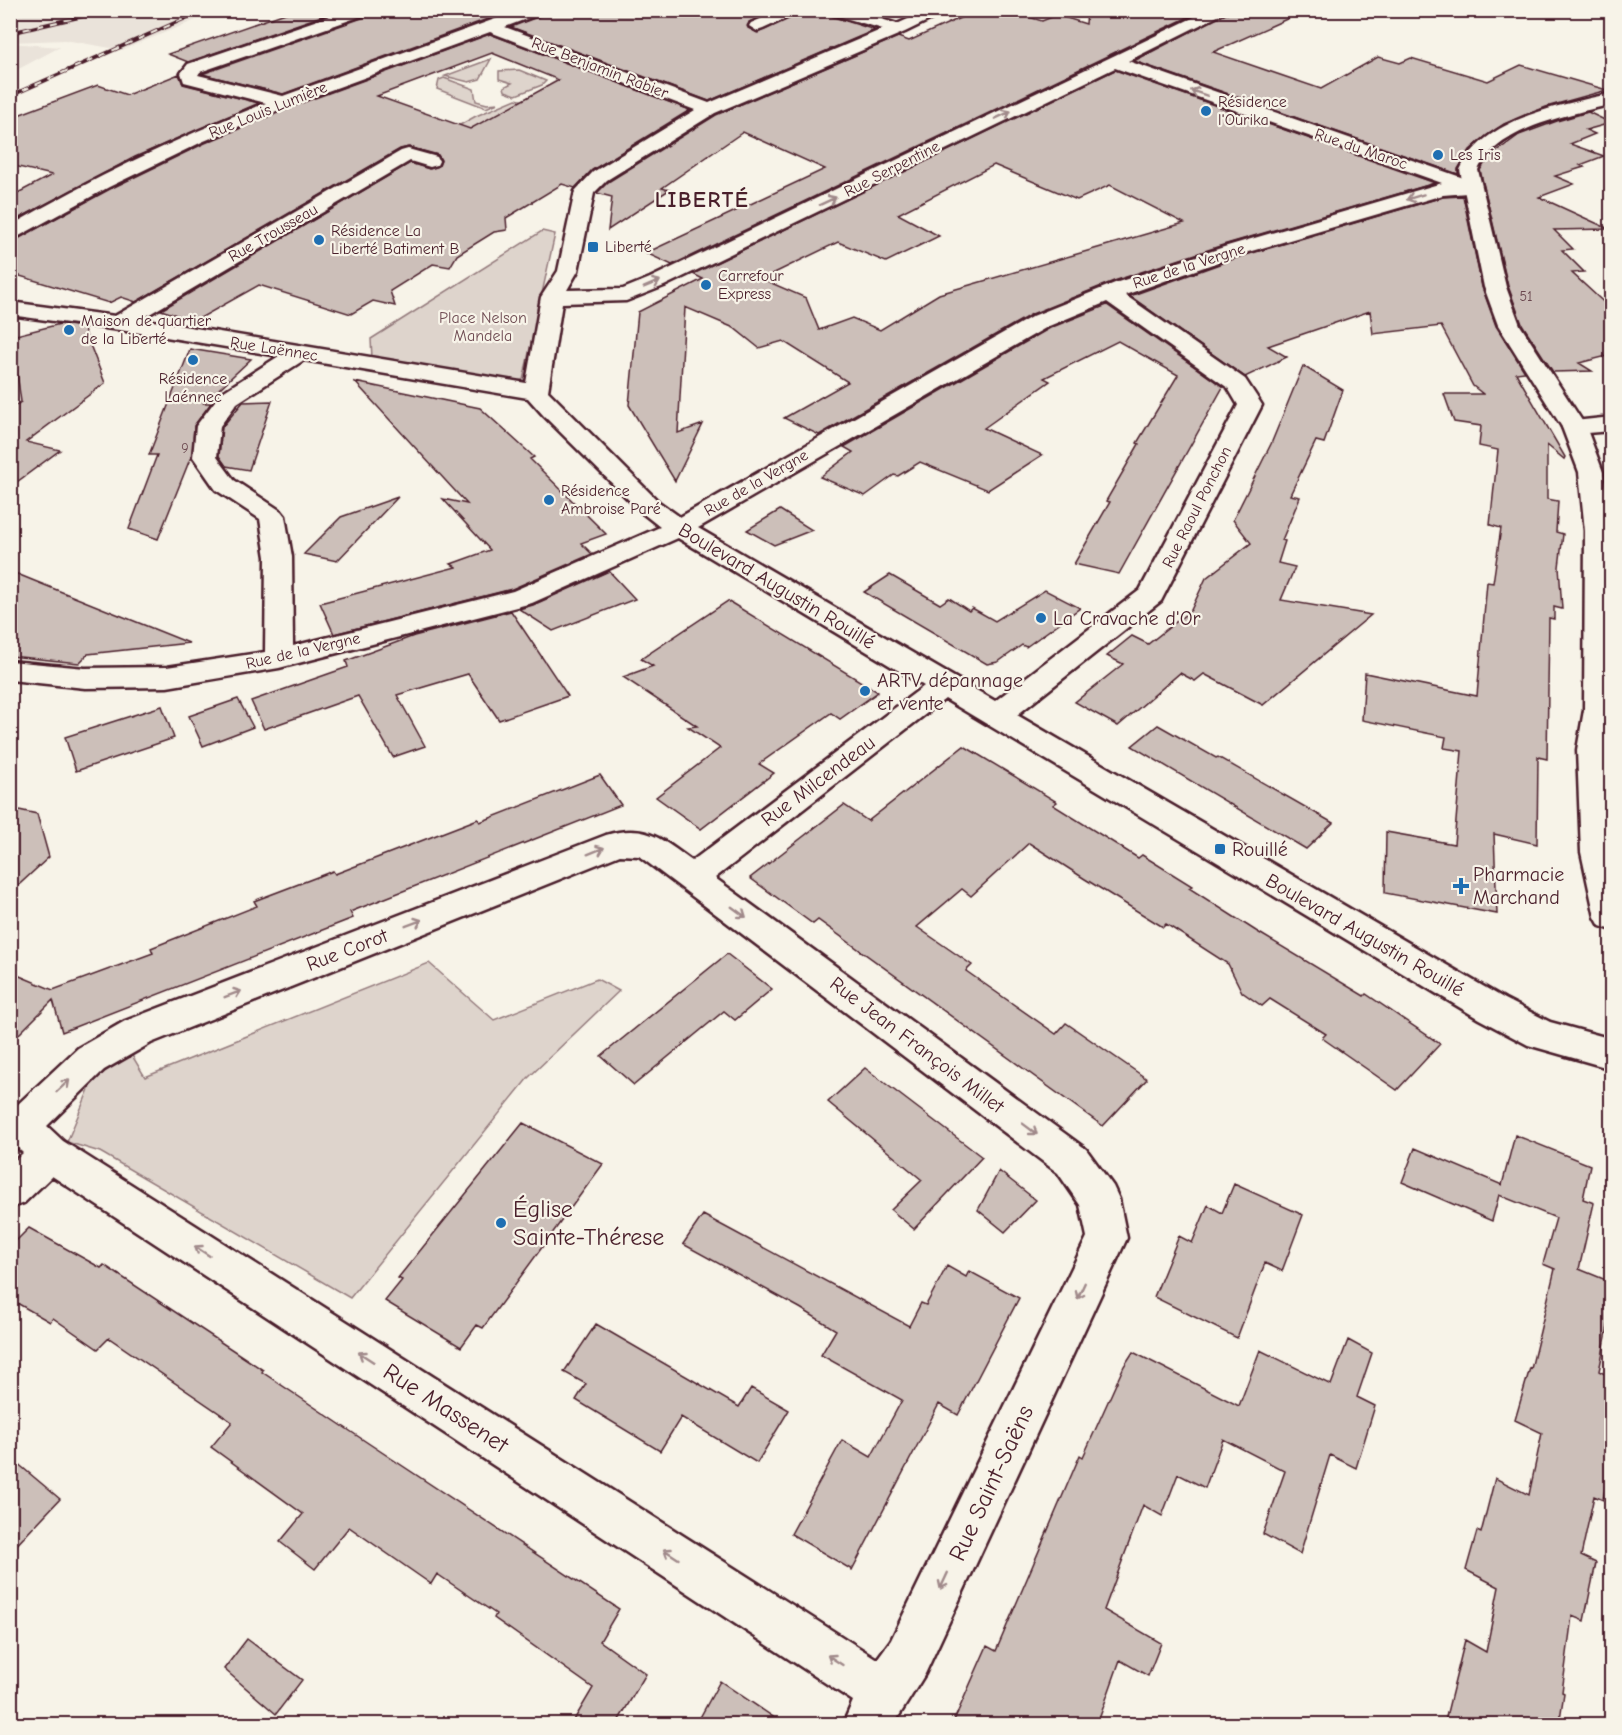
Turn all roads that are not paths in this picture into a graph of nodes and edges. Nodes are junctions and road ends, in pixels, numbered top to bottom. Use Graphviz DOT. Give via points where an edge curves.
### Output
graph roads {
  1 [pos="364,10"];
  2 [pos="536,10"];
  3 [pos="797,10"];
  4 [pos="834,10"];
  5 [pos="943,10"];
  6 [pos="1223,10"];
  7 [pos="757,26"];
  8 [pos="491,27"];
  9 [pos="899,29"];
  10 [pos="1114,63"];
  11 [pos="1611,98"];
  12 [pos="285,102"];
  13 [pos="709,109"];
  14 [pos="430,161"];
  15 [pos="1472,188"];
  16 [pos="10,236"];
  17 [pos="1110,294"];
  18 [pos="552,297"];
  19 [pos="10,308"];
  20 [pos="119,323"];
  21 [pos="299,353"];
  22 [pos="536,392"];
  23 [pos="1611,424"];
  24 [pos="1574,427"];
  25 [pos="679,528"];
  26 [pos="1605,533"];
  27 [pos="279,659"];
  28 [pos="10,670"];
  29 [pos="944,685"];
  30 [pos="996,716"];
  31 [pos="692,878"];
  32 [pos="1611,917"];
  33 [pos="1611,1054"];
  34 [pos="27,1134"];
  35 [pos="10,1191"];
  36 [pos="1107,1238"];
  37 [pos="876,1708"];
  1 -- 12 [label="street" via="189,73 190,78"];
  2 -- 8 [label="street, Rue Louis Lumière"];
  3 -- 7 [label="street"];
  4 -- 9 [label="street"];
  5 -- 9 [label="street"];
  6 -- 10 [label="street, Rue Serpentine"];
  8 -- 12 [label="street, Rue Louis Lumière"];
  8 -- 13 [label="street, Rue Benjamin Rabier"];
  9 -- 13 [label="street"];
  15 -- 10 [label="street, Rue du Maroc, one-way"];
  18 -- 10 [label="street, Rue Serpentine, one-way" via="626,295"];
  11 -- 15 [label="street" via="1553,115 1494,139 1478,152 1469,170"];
  12 -- 16 [label="street, Rue Louis Lumière" via="155,158"];
  13 -- 18 [label="street" via="600,176 585,191 568,271"];
  14 -- 20 [label="street, Rue Trousseau" via="408,155"];
  15 -- 17 [label="street, Rue de la Vergne, one-way" via="1442,189 1231,251"];
  15 -- 24 [label="street" via="1495,287 1509,325"];
  17 -- 25 [label="street, Rue de la Vergne" via="1041,321"];
  17 -- 30 [label="street, Rue Raoul Ponchon" via="1238,384 1250,405 1151,595"];
  18 -- 22 [label="street"];
  19 -- 20 [label="street, Rue Laënnec"];
  20 -- 21 [label="street, Rue Laënnec"];
  21 -- 22 [label="street, Rue Laënnec"];
  21 -- 27 [label="street" via="229,398 208,426 205,457 225,485 272,516 279,556"];
  22 -- 25 [label="street, Boulevard Augustin Rouillé" via="650,507"];
  23 -- 24 [label="street"];
  24 -- 26 [label="street" via="1591,472"];
  25 -- 27 [label="street, Rue de la Vergne" via="522,597"];
  25 -- 29 [label="street, Boulevard Augustin Rouillé"];
  26 -- 32 [label="street" via="1599,710 1592,750 1597,852"];
  27 -- 28 [label="street, Rue de la Vergne" via="167,676 85,678"];
  29 -- 30 [label="street, Boulevard Augustin Rouillé"];
  29 -- 31 [label="street, Rue Milcendeau"];
  30 -- 33 [label="street, Boulevard Augustin Rouillé" via="1492,1009 1541,1034"];
  34 -- 31 [label="street, Rue Corot, one-way" via="91,1059 138,1032 617,843 646,844"];
  31 -- 36 [label="street, Rue Jean François Millet, one-way" via="1072,1161 1099,1199"];
  34 -- 35 [label="street, Rue Corot"];
  37 -- 34 [label="street, Rue Massenet, one-way"];
  36 -- 37 [label="street, Rue Saint-Saëns, one-way" via="908,1657"];
}
